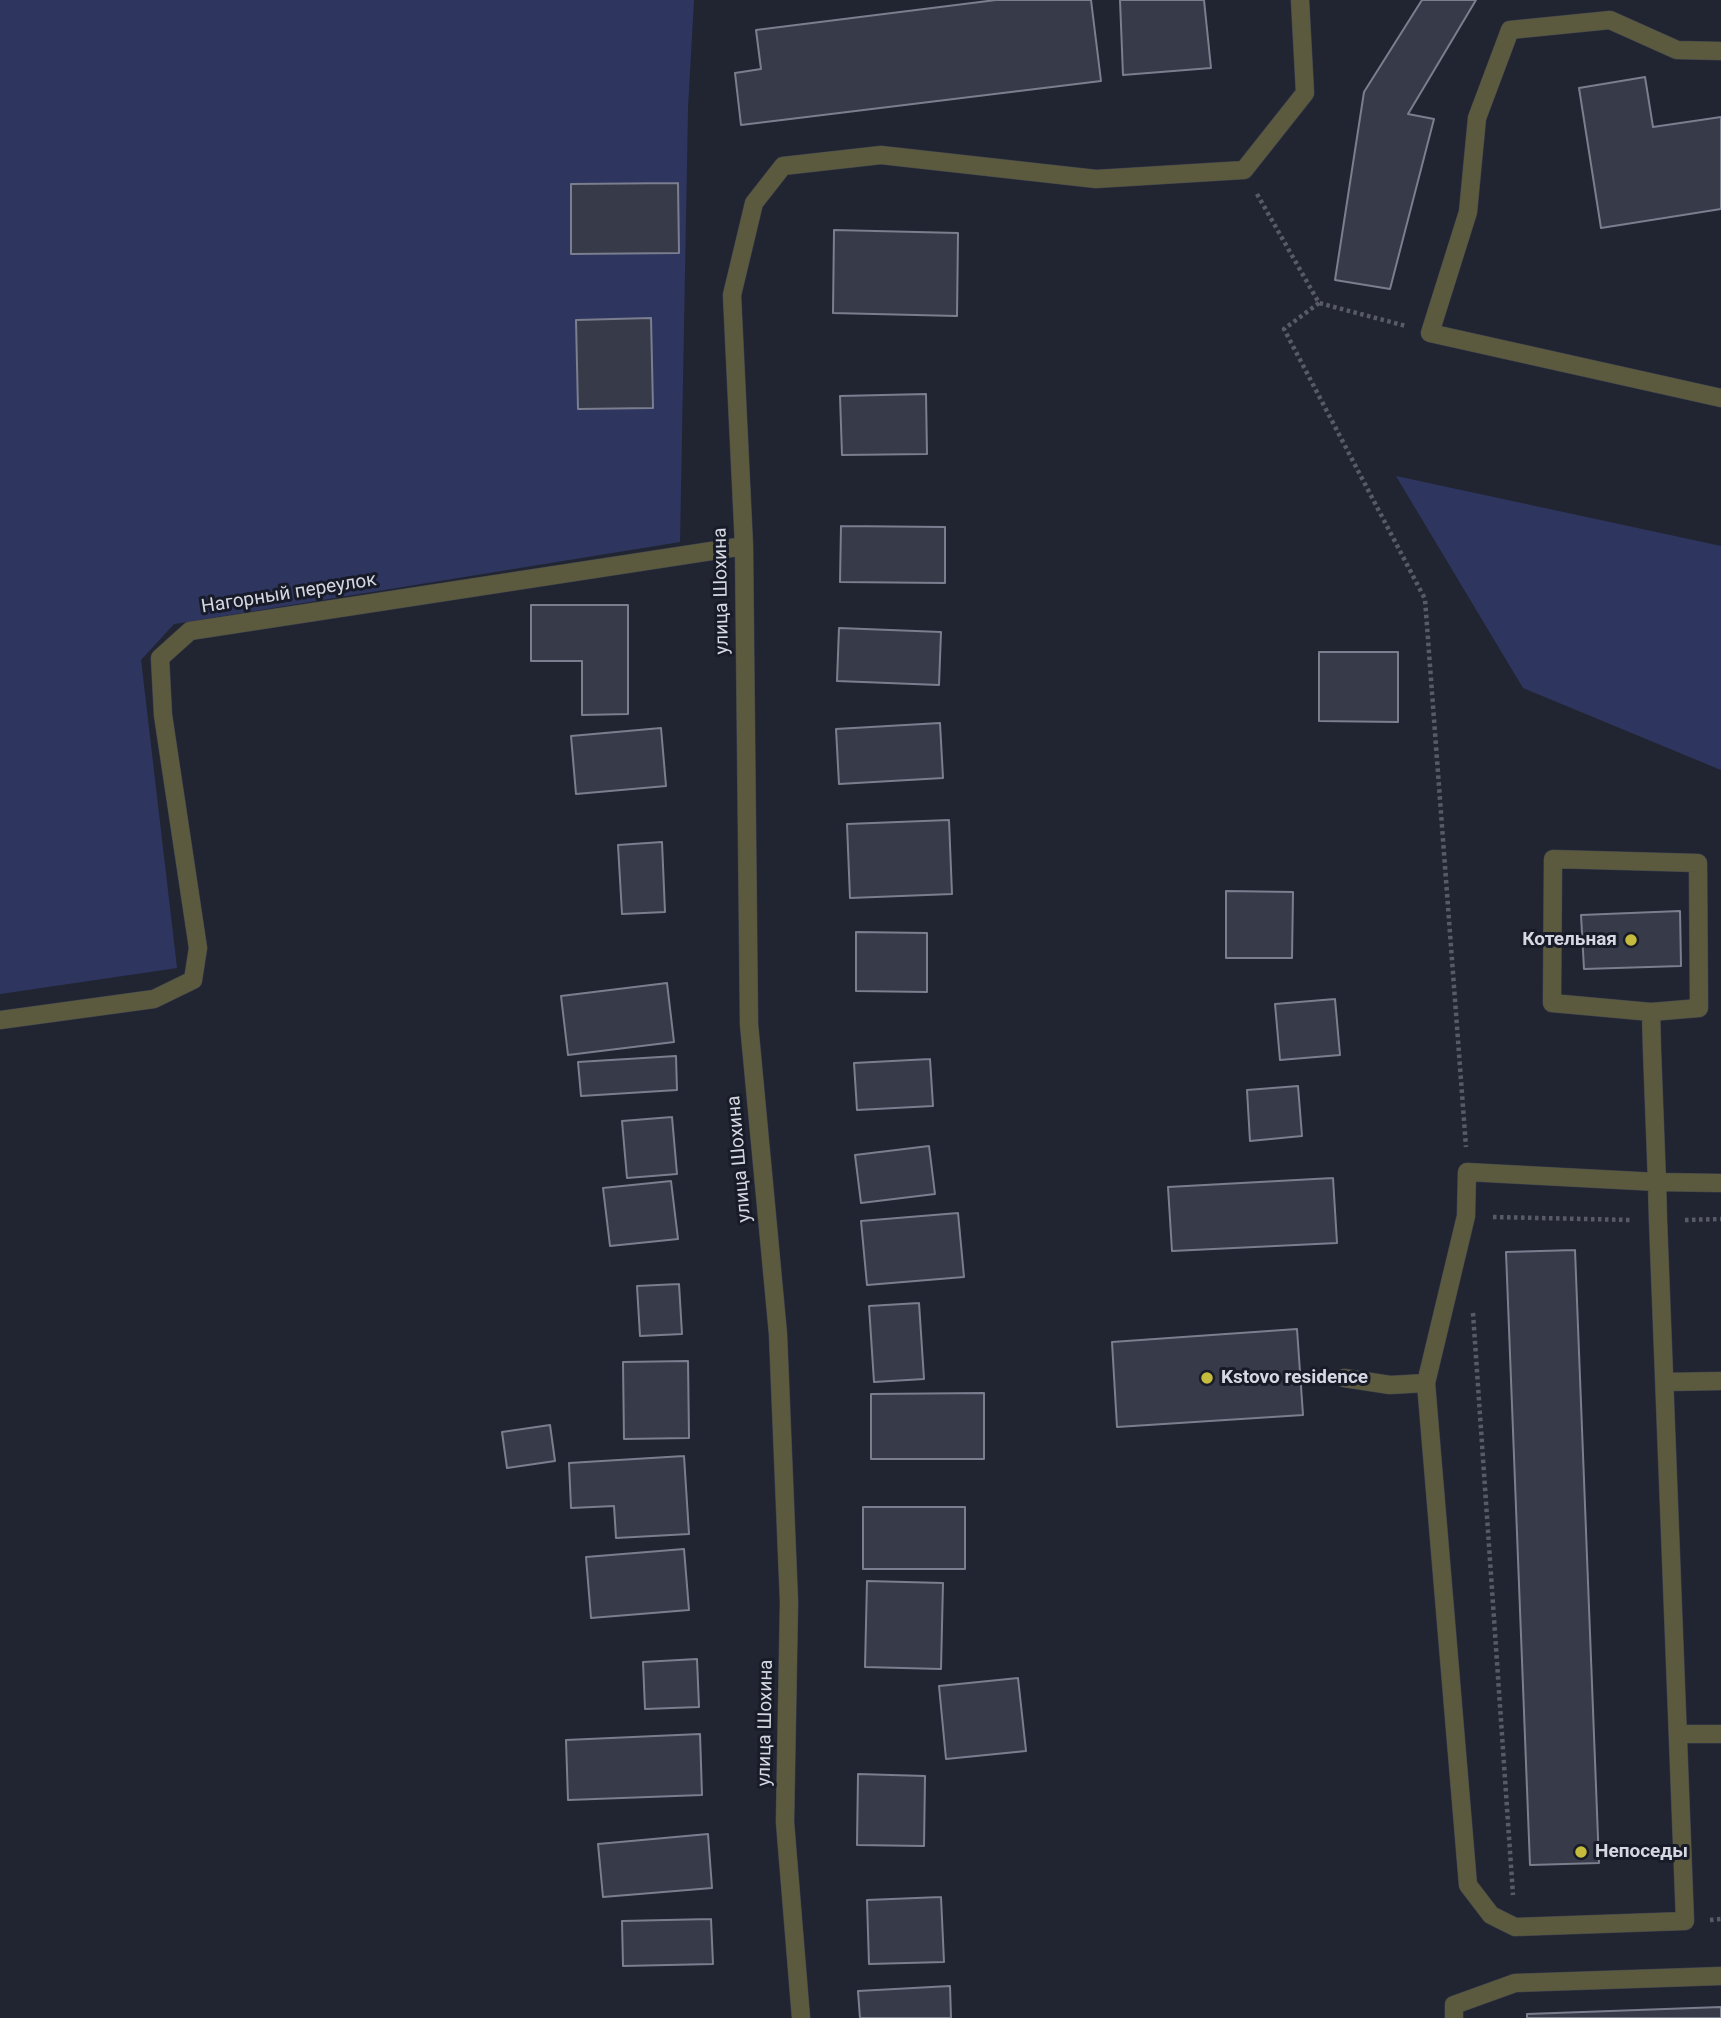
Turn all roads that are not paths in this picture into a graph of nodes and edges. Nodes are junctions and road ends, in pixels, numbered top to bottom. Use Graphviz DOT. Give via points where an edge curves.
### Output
graph roads {
  1 [pos="1300,0"];
  2 [pos="1721,51"];
  3 [pos="1721,398"];
  4 [pos="744,546"];
  5 [pos="1651,1012"];
  6 [pos="0,1020"];
  7 [pos="1657,1182"];
  8 [pos="1721,1183"];
  9 [pos="1344,1378"];
  10 [pos="1721,1381"];
  11 [pos="1665,1382"];
  12 [pos="1426,1383"];
  13 [pos="1679,1734"];
  14 [pos="1721,1734"];
  15 [pos="1721,1976"];
  16 [pos="801,2018"];
  17 [pos="1454,2018"];
  1 -- 4 [label="street, улица Шохина" via="1305,93 1244,170 1096,179 881,155 783,166 754,203 732,295"];
  2 -- 3 [label="street" via="1677,50 1610,20 1510,30 1477,118 1468,212 1430,333"];
  4 -- 6 [label="street, Нагорный переулок" via="190,631 160,658 163,715 198,948 193,981 155,999"];
  4 -- 16 [label="street, улица Шохина" via="748,1024 778,1334 789,1602 785,1822"];
  5 -- 5 [label="street" via="1699,1008 1698,863 1553,859 1552,1003"];
  5 -- 7 [label="street"];
  7 -- 8 [label="street"];
  7 -- 11 [label="street"];
  7 -- 12 [label="street" via="1467,1172 1466,1216"];
  9 -- 12 [label="street" via="1390,1385"];
  10 -- 11 [label="street"];
  11 -- 13 [label="street"];
  12 -- 13 [label="street" via="1468,1885 1491,1915 1515,1927 1685,1921"];
  13 -- 14 [label="street"];
  15 -- 17 [label="street" via="1515,1983 1454,2005"];
}
